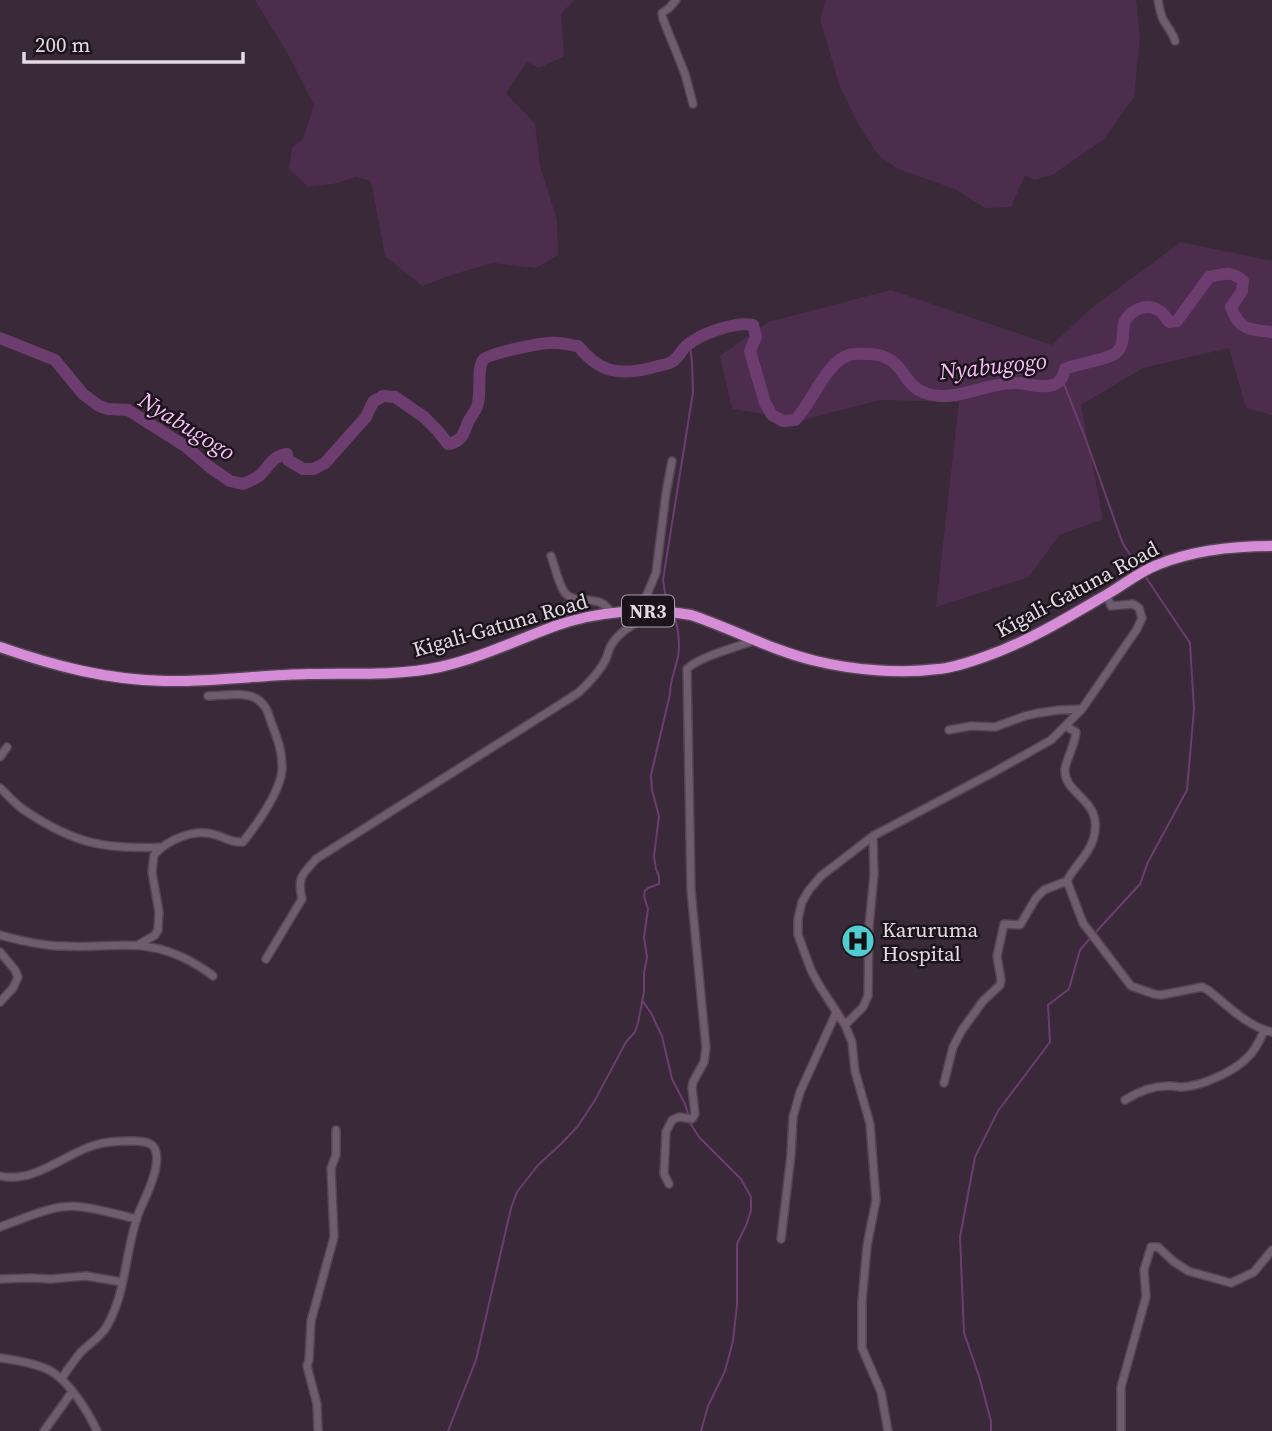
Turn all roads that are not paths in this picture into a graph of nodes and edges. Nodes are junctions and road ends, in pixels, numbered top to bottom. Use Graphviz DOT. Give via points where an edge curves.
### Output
graph roads {
  1 [pos="676,0"];
  2 [pos="1158,0"];
  3 [pos="1175,41"];
  4 [pos="693,104"];
  5 [pos="672,461"];
  6 [pos="1272,546"];
  7 [pos="551,556"];
  8 [pos="1107,594"];
  9 [pos="640,611"];
  10 [pos="661,611"];
  11 [pos="611,613"];
  12 [pos="756,640"];
  13 [pos="0,647"];
  14 [pos="208,696"];
  15 [pos="1082,709"];
  16 [pos="1065,726"];
  17 [pos="948,730"];
  18 [pos="7,747"];
  19 [pos="0,757"];
  20 [pos="0,788"];
  21 [pos="873,836"];
  22 [pos="163,846"];
  23 [pos="1067,881"];
  24 [pos="0,934"];
  25 [pos="138,945"];
  26 [pos="0,952"];
  27 [pos="266,958"];
  28 [pos="213,976"];
  29 [pos="0,1002"];
  30 [pos="836,1013"];
  31 [pos="845,1025"];
  32 [pos="1268,1031"];
  33 [pos="944,1083"];
  34 [pos="1125,1100"];
  35 [pos="336,1130"];
  36 [pos="0,1176"];
  37 [pos="669,1184"];
  38 [pos="137,1219"];
  39 [pos="0,1227"];
  40 [pos="781,1239"];
  41 [pos="1272,1250"];
  42 [pos="0,1279"];
  43 [pos="122,1282"];
  44 [pos="0,1358"];
  45 [pos="62,1378"];
  46 [pos="72,1392"];
  47 [pos="44,1431"];
  48 [pos="97,1431"];
  49 [pos="318,1431"];
  50 [pos="888,1431"];
  51 [pos="1121,1431"];
  1 -- 4 [label="street" via="662,13"];
  2 -- 3 [label="street" via="1160,14"];
  5 -- 9 [label="street" via="656,573"];
  6 -- 8 [label="highway, Kigali-Gatuna Road / NR3" via="1216,549 1179,557"];
  7 -- 11 [label="street" via="568,596 601,602"];
  8 -- 12 [label="highway, Kigali-Gatuna Road / NR3" via="1012,648 939,669 866,669 817,662"];
  8 -- 15 [label="street" via="1111,606 1133,604 1142,618"];
  9 -- 10 [label="highway, Kigali-Gatuna Road / NR3"];
  9 -- 11 [label="highway, Kigali-Gatuna Road / NR3"];
  10 -- 12 [label="highway, Kigali-Gatuna Road / NR3" via="691,615"];
  10 -- 27 [label="street" via="626,628 594,678 578,693 316,859 300,878 302,899"];
  11 -- 13 [label="highway, Kigali-Gatuna Road / NR3" via="441,666 372,674 151,680 87,673"];
  12 -- 37 [label="street" via="687,668 691,890 706,1056 692,1088 695,1114 692,1119 678,1116 666,1132 664,1174"];
  14 -- 22 [label="street" via="248,695 259,700 275,730 282,771 271,800 243,842 213,833 191,834"];
  15 -- 16 [label="street"];
  15 -- 17 [label="street" via="1038,713 995,727"];
  16 -- 21 [label="street" via="1051,740"];
  16 -- 23 [label="street" via="1076,732 1065,769 1069,785 1095,814 1092,843"];
  18 -- 19 [label="street"];
  20 -- 22 [label="street" via="23,809 74,838 122,848"];
  21 -- 30 [label="street" via="821,876 802,902 798,919 804,954"];
  21 -- 31 [label="street" via="867,996"];
  22 -- 25 [label="street" via="154,855 152,866 158,930"];
  23 -- 32 [label="street" via="1083,923 1131,986 1161,995 1202,987"];
  23 -- 33 [label="street" via="1044,890 1020,925 1004,924 997,957 1000,985 962,1030"];
  24 -- 25 [label="street" via="61,947"];
  25 -- 28 [label="street" via="179,955"];
  26 -- 29 [label="street" via="18,977"];
  30 -- 31 [label="street"];
  30 -- 40 [label="street" via="793,1116"];
  31 -- 50 [label="street" via="870,1124 876,1186 862,1301 862,1348 881,1392"];
  32 -- 34 [label="street" via="1248,1058 1231,1070 1198,1084 1140,1091"];
  35 -- 49 [label="street" via="330,1183 334,1237 311,1321 307,1366"];
  36 -- 38 [label="street" via="13,1178 37,1171 98,1144 150,1144 156,1154 154,1174"];
  38 -- 39 [label="street" via="71,1206"];
  38 -- 43 [label="street"];
  41 -- 51 [label="street" via="1254,1272 1231,1283 1188,1271 1166,1252 1151,1247 1144,1270 1146,1297 1121,1387"];
  42 -- 43 [label="street" via="86,1276"];
  43 -- 45 [label="street" via="106,1328"];
  44 -- 45 [label="street" via="48,1369"];
  45 -- 46 [label="street"];
  46 -- 47 [label="street"];
  46 -- 48 [label="street"];
}
